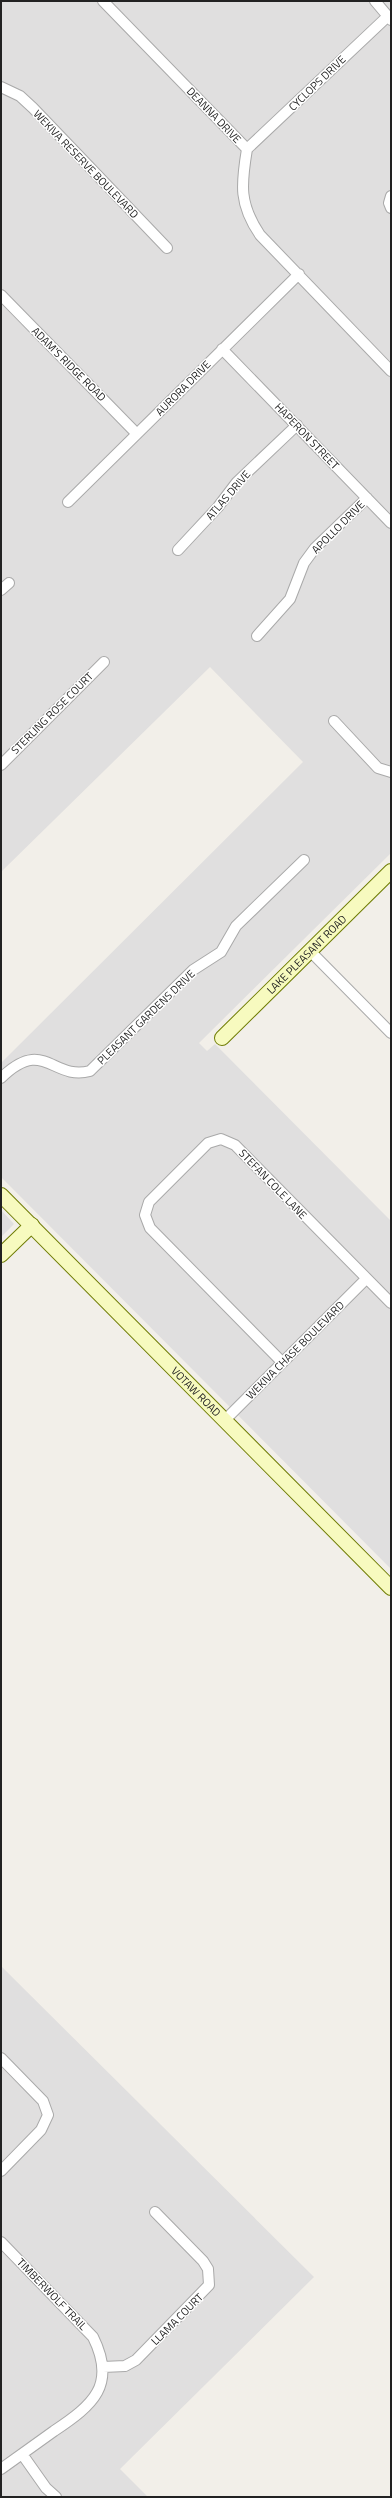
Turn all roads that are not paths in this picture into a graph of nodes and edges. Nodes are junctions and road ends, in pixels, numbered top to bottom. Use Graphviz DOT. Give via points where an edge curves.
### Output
graph roads {
  1 [pos="103,1"];
  2 [pos="375,1"];
  3 [pos="389,18"];
  4 [pos="1,87"];
  5 [pos="247,149"];
  6 [pos="167,248"];
  7 [pos="299,274"];
  8 [pos="1,295"];
  9 [pos="222,349"];
  10 [pos="391,371"];
  11 [pos="297,425"];
  12 [pos="137,434"];
  13 [pos="367,498"];
  14 [pos="68,502"];
  15 [pos="391,523"];
  16 [pos="178,550"];
  17 [pos="8,583"];
  18 [pos="1,590"];
  19 [pos="257,636"];
  20 [pos="104,662"];
  21 [pos="334,721"];
  22 [pos="1,765"];
  23 [pos="391,772"];
  24 [pos="304,860"];
  25 [pos="391,871"];
  26 [pos="311,952"];
  27 [pos="391,1033"];
  28 [pos="222,1038"];
  29 [pos="1,1078"];
  30 [pos="1,1194"];
  31 [pos="32,1225"];
  32 [pos="1,1255"];
  33 [pos="366,1279"];
  34 [pos="391,1304"];
  35 [pos="282,1362"];
  36 [pos="225,1420"];
  37 [pos="391,1588"];
  38 [pos="1,2058"];
  39 [pos="1,2171"];
  40 [pos="155,2212"];
  41 [pos="1,2242"];
  42 [pos="103,2367"];
  43 [pos="22,2454"];
  44 [pos="1,2468"];
  45 [pos="56,2497"];
  1 -- 5 [label="street, DEANNA DRIVE"];
  2 -- 3 [label="street"];
  3 -- 5 [label="street, CYCLOPS DRIVE"];
  4 -- 6 [label="street, WEKIVA RESERVE BOULEVARD" via="20,96 33,108"];
  5 -- 7 [label="street, DEANNA DRIVE" via="241,194 249,218 260,235"];
  7 -- 9 [label="street, AURORA DRIVE"];
  7 -- 10 [label="street, DEANNA DRIVE"];
  8 -- 12 [label="street, ADAM'S RIDGE ROAD"];
  9 -- 11 [label="street, HAPERON STREET"];
  9 -- 12 [label="street, AURORA DRIVE"];
  11 -- 13 [label="street, HAPERON STREET"];
  11 -- 16 [label="street, ATLAS DRIVE" via="237,482 218,507"];
  12 -- 14 [label="street, AURORA DRIVE"];
  13 -- 15 [label="street, HAPERON STREET"];
  13 -- 19 [label="street, APOLLO DRIVE" via="304,563 290,599"];
  17 -- 18 [label="street"];
  20 -- 22 [label="street, STERLING ROSE COURT"];
  21 -- 23 [label="street" via="378,768"];
  24 -- 29 [label="street, PLEASANT GARDENS DRIVE" via="236,926 221,952 193,970 90,1071 80,1074 68,1072 53,1063 39,1060 23,1061"];
  25 -- 26 [label="street, LAKE PLEASANT ROAD"];
  26 -- 27 [label="street"];
  26 -- 28 [label="street, LAKE PLEASANT ROAD"];
  30 -- 31 [label="street, VOTAW ROAD"];
  31 -- 32 [label="street"];
  31 -- 36 [label="street, VOTAW ROAD"];
  33 -- 34 [label="street, STEFAN COLE LANE"];
  33 -- 35 [label="street, WEKIVA CHASE BOULEVARD"];
  33 -- 35 [label="street, STEFAN COLE LANE" via="235,1145 221,1139 208,1143 149,1202 145,1215 150,1228"];
  35 -- 36 [label="street, WEKIVA CHASE BOULEVARD"];
  36 -- 37 [label="street, VOTAW ROAD"];
  38 -- 39 [label="street" via="43,2102 48,2114 41,2130"];
  40 -- 42 [label="street, LLAMA COURT" via="203,2261 208,2269 209,2285 136,2360 125,2366"];
  41 -- 42 [label="street, TIMBERWOLF TRAIL" via="93,2337 100,2351"];
  42 -- 43 [label="street, TIMBERWOLF TRAIL" via="102,2384 95,2398 83,2411"];
  43 -- 44 [label="street, TIMBERWOLF TRAIL"];
  43 -- 45 [label="street"];
}
